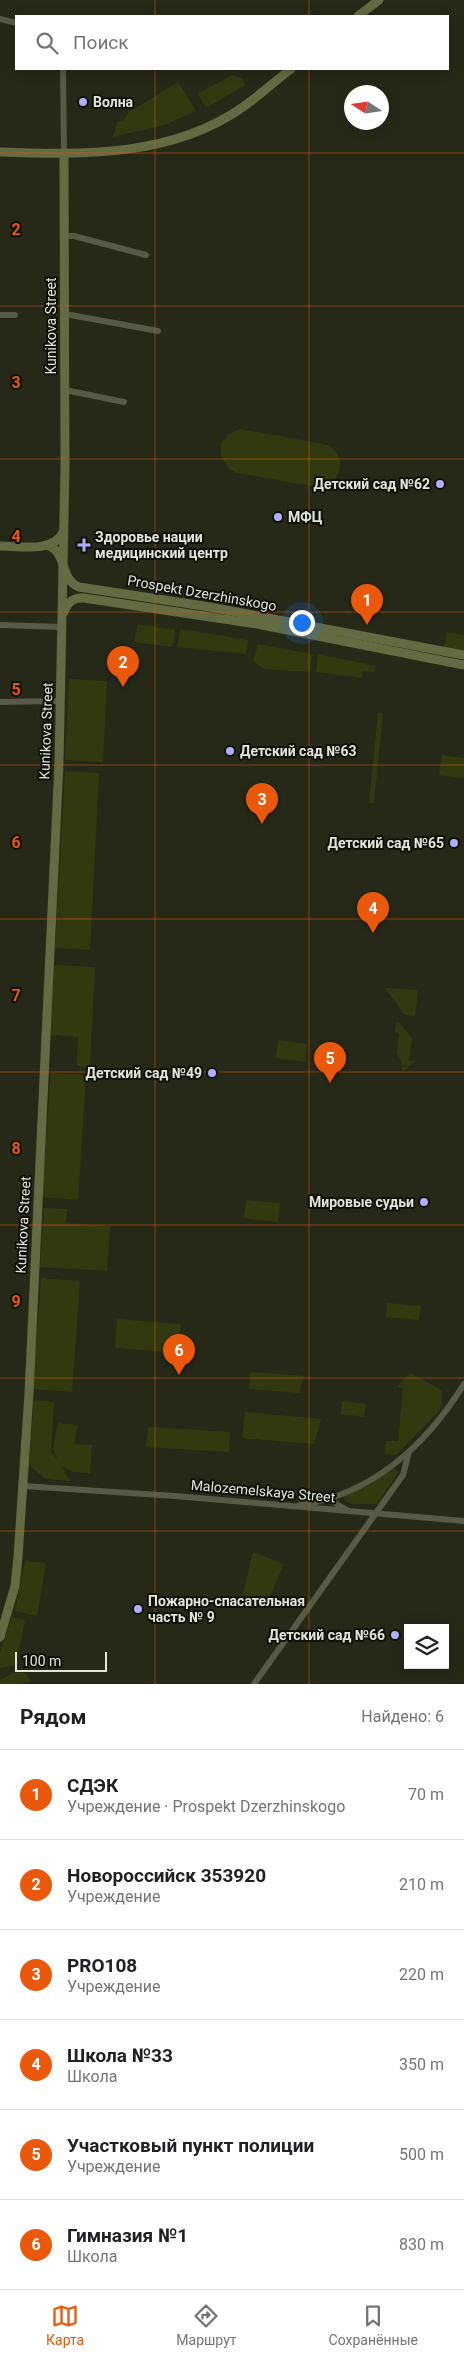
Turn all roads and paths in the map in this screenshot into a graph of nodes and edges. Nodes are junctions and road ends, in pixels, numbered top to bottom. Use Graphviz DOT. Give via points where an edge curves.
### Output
graph roads {
  1 [pos="379,0"];
  2 [pos="359,15"];
  3 [pos="0,19"];
  4 [pos="15,23"];
  5 [pos="64,70"];
  6 [pos="290,70"];
  7 [pos="0,152"];
  8 [pos="64,154"];
  9 [pos="64,236"];
  10 [pos="146,255"];
  11 [pos="65,314"];
  12 [pos="0,315"];
  13 [pos="15,315"];
  14 [pos="158,331"];
  15 [pos="65,390"];
  16 [pos="124,402"];
  17 [pos="64,529"];
  18 [pos="47,545"];
  19 [pos="0,546"];
  20 [pos="64,566"];
  21 [pos="79,587"];
  22 [pos="65,591"];
  23 [pos="78,598"];
  24 [pos="63,614"];
  25 [pos="258,620"];
  26 [pos="0,625"];
  27 [pos="63,627"];
  28 [pos="464,655"];
  29 [pos="464,665"];
  30 [pos="61,701"];
  31 [pos="0,702"];
  32 [pos="464,1384"];
  33 [pos="409,1452"];
  34 [pos="23,1486"];
  35 [pos="332,1498"];
  36 [pos="294,1505"];
  37 [pos="355,1513"];
  38 [pos="375,1514"];
  39 [pos="464,1521"];
  40 [pos="0,1638"];
  41 [pos="254,1684"];
  1 -- 2 [label="street"];
  3 -- 4 [label="street"];
  5 -- 8 [label="street, Kunikova Street"];
  6 -- 8 [label="street" via="243,108 173,140 144,148"];
  7 -- 8 [label="street"];
  8 -- 9 [label="street, Kunikova Street"];
  9 -- 10 [label="street"];
  9 -- 11 [label="street, Kunikova Street"];
  11 -- 14 [label="street"];
  11 -- 15 [label="street, Kunikova Street"];
  12 -- 13 [label="street"];
  15 -- 16 [label="street"];
  15 -- 17 [label="street, Kunikova Street"];
  17 -- 18 [label="street" via="56,542"];
  17 -- 20 [label="street, Kunikova Street"];
  18 -- 19 [label="street"];
  18 -- 20 [label="street" via="59,553"];
  20 -- 21 [label="street" via="70,581"];
  20 -- 22 [label="street, Kunikova Street"];
  21 -- 22 [label="street"];
  21 -- 25 [label="street, Prospekt Dzerzhinskogo"];
  22 -- 23 [label="street"];
  22 -- 24 [label="street, Kunikova Street"];
  23 -- 24 [label="street" via="69,602"];
  23 -- 25 [label="street, Prospekt Dzerzhinskogo"];
  24 -- 27 [label="street, Kunikova Street"];
  25 -- 28 [label="street, Prospekt Dzerzhinskogo"];
  25 -- 29 [label="street, Prospekt Dzerzhinskogo"];
  26 -- 27 [label="street"];
  27 -- 30 [label="street, Kunikova Street"];
  30 -- 31 [label="street"];
  30 -- 34 [label="street, Kunikova Street"];
  32 -- 33 [label="street" via="448,1408"];
  33 -- 35 [label="street" via="372,1479"];
  33 -- 38 [label="street" via="403,1475"];
  34 -- 36 [label="street"];
  34 -- 40 [label="street" via="15,1586"];
  35 -- 36 [label="street"];
  35 -- 37 [label="street" via="341,1508"];
  36 -- 37 [label="street, Malozemelskaya Street"];
  37 -- 38 [label="street, Malozemelskaya Street"];
  38 -- 39 [label="street, Malozemelskaya Street"];
  38 -- 41 [label="street"];
}
